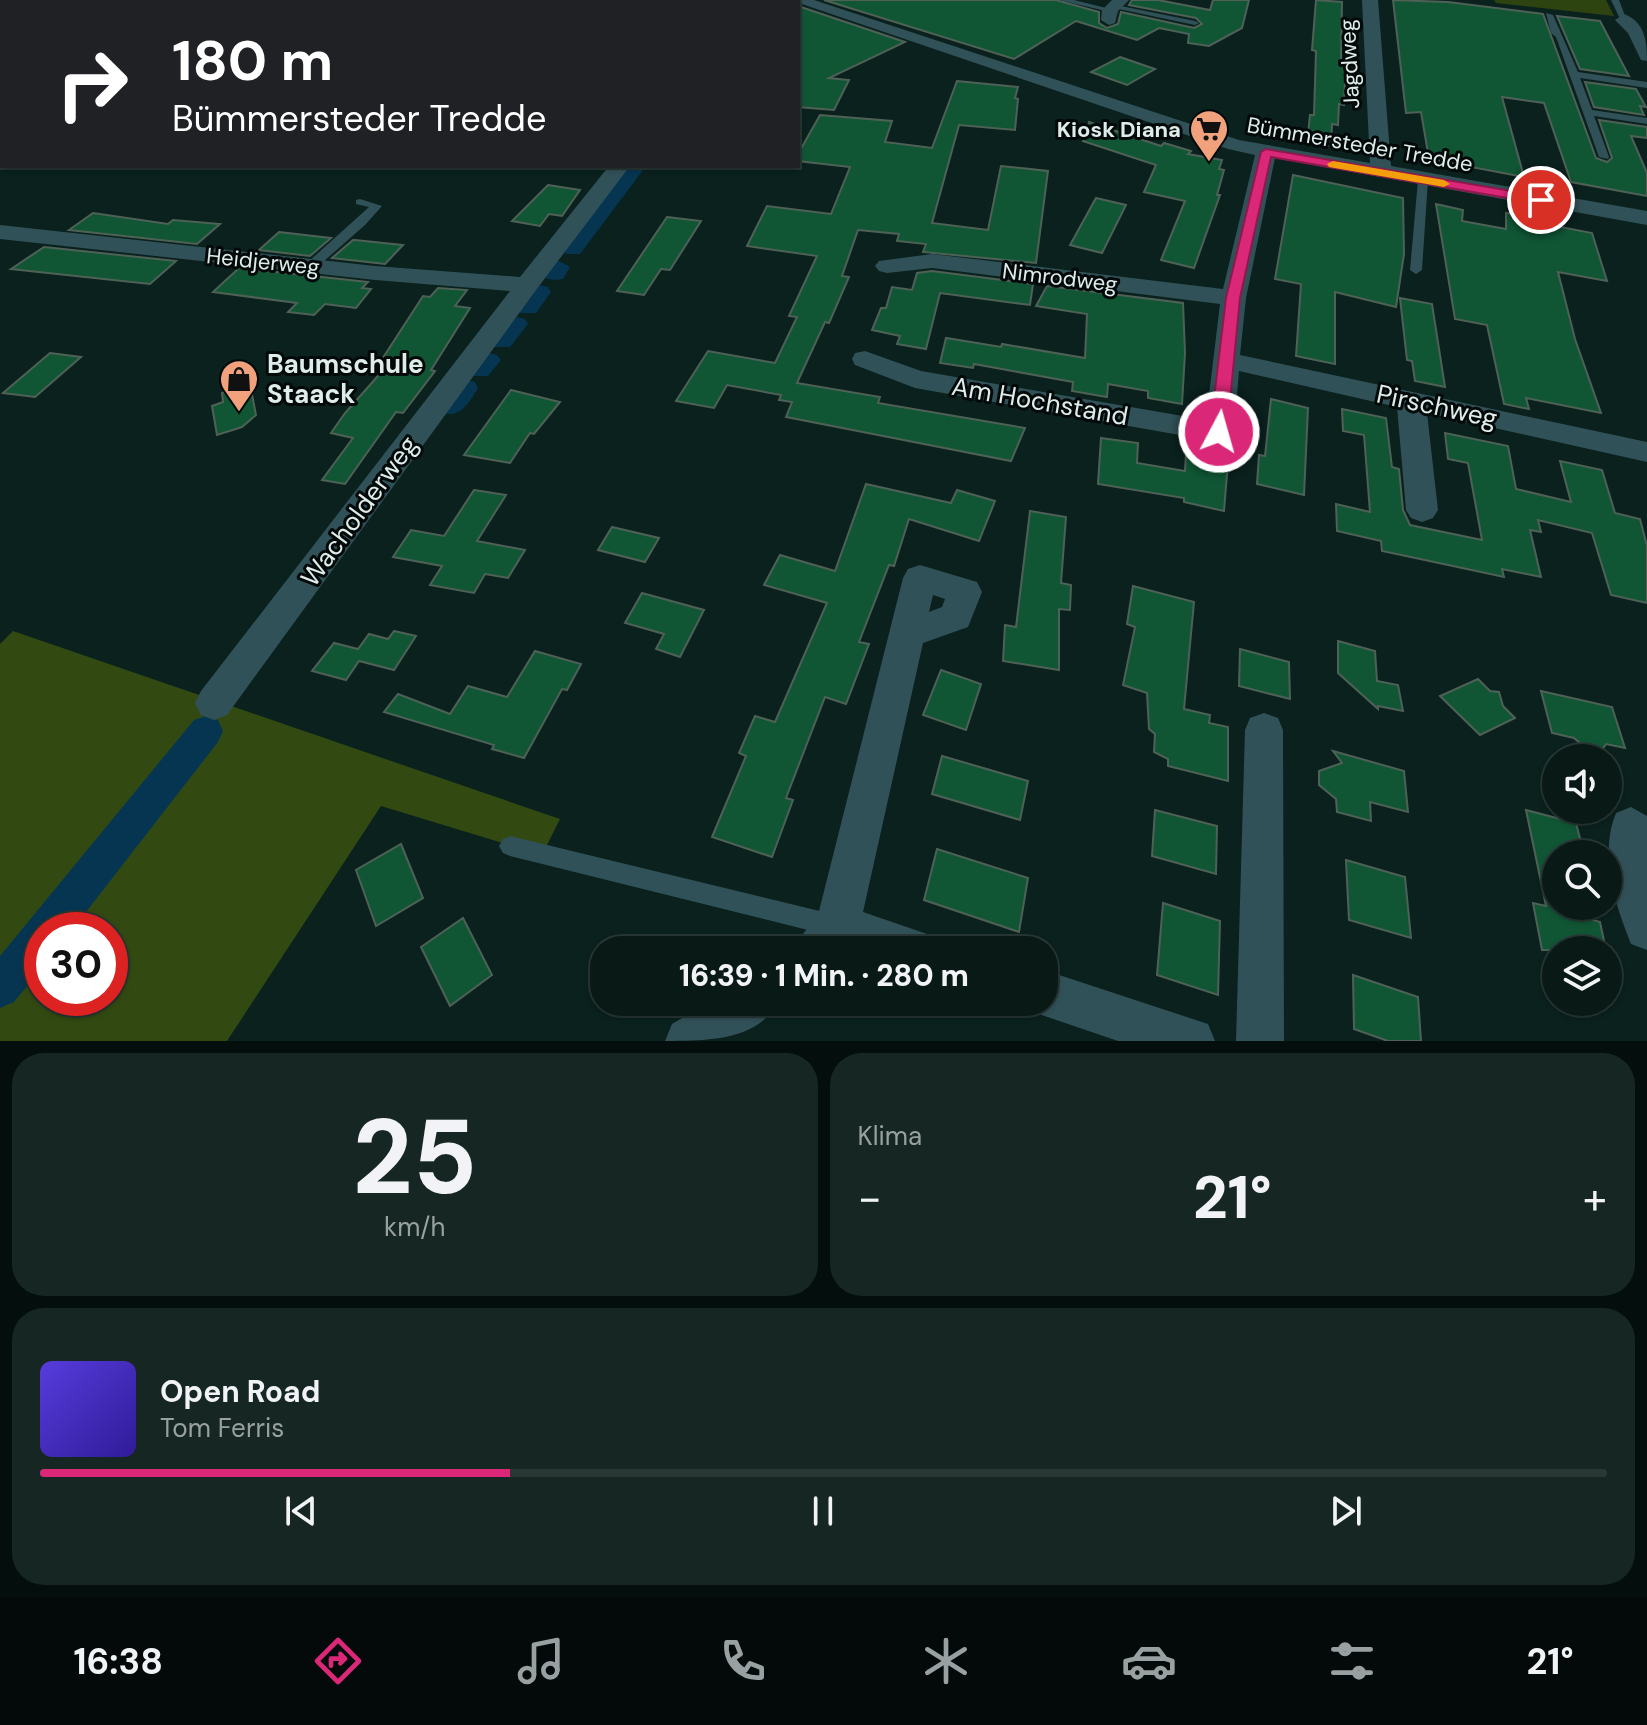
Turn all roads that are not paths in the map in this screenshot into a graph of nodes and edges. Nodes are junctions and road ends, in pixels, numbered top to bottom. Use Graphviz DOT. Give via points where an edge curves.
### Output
graph roads {
  1 [pos="1063,0"];
  2 [pos="1370,0"];
  3 [pos="1615,0"];
  4 [pos="808,1"];
  5 [pos="1113,9"];
  6 [pos="1549,15"];
  7 [pos="1195,24"];
  8 [pos="1638,24"];
  9 [pos="1647,56"];
  10 [pos="1573,74"];
  11 [pos="1647,85"];
  12 [pos="1587,112"];
  13 [pos="1647,121"];
  14 [pos="1266,152"];
  15 [pos="1604,157"];
  16 [pos="618,168"];
  17 [pos="1381,173"];
  18 [pos="1423,180"];
  19 [pos="360,202"];
  20 [pos="1647,218"];
  21 [pos="0,232"];
  22 [pos="311,266"];
  23 [pos="887,266"];
  24 [pos="1416,270"];
  25 [pos="527,285"];
  26 [pos="1233,298"];
  27 [pos="865,359"];
  28 [pos="1226,360"];
  29 [pos="1411,401"];
  30 [pos="1647,452"];
  31 [pos="1422,510"];
  32 [pos="907,634"];
  33 [pos="214,703"];
  34 [pos="1264,730"];
  35 [pos="1631,827"];
  36 [pos="510,846"];
  37 [pos="1647,928"];
  38 [pos="821,936"];
  39 [pos="829,936"];
  40 [pos="1058,998"];
  41 [pos="731,1016"];
  42 [pos="689,1041"];
  43 [pos="1191,1041"];
  44 [pos="1260,1041"];
  1 -- 5 [label="lane"];
  2 -- 17 [label="street, Jagdweg"];
  3 -- 8 [label="lane"];
  4 -- 14 [label="street, Bümmersteder Tredde" via="1207,138"];
  5 -- 7 [label="lane"];
  6 -- 10 [label="lane"];
  8 -- 9 [label="street"];
  10 -- 11 [label="lane"];
  10 -- 12 [label="lane"];
  12 -- 13 [label="lane"];
  12 -- 15 [label="lane"];
  14 -- 17 [label="street, Bümmersteder Tredde"];
  14 -- 26 [label="street"];
  16 -- 25 [label="street, Wacholderweg"];
  17 -- 18 [label="street, Bümmersteder Tredde"];
  18 -- 20 [label="street, Bümmersteder Tredde"];
  18 -- 24 [label="lane"];
  19 -- 22 [label="lane" via="376,206"];
  21 -- 22 [label="street, Heidjerweg"];
  22 -- 25 [label="street, Heidjerweg"];
  23 -- 26 [label="street, Nimrodweg" via="932,261"];
  25 -- 33 [label="street, Wacholderweg"];
  26 -- 28 [label="street"];
  27 -- 28 [label="street, Am Hochstand" via="915,379 1219,432"];
  28 -- 29 [label="street, Pirschweg"];
  29 -- 30 [label="street, Pirschweg"];
  29 -- 31 [label="street"];
  32 -- 39 [label="street"];
  34 -- 44 [label="street"];
  35 -- 37 [label="street" via="1630,864"];
  36 -- 38 [label="lane"];
  40 -- 43 [label="street"];
  41 -- 42 [label="street"];
}
